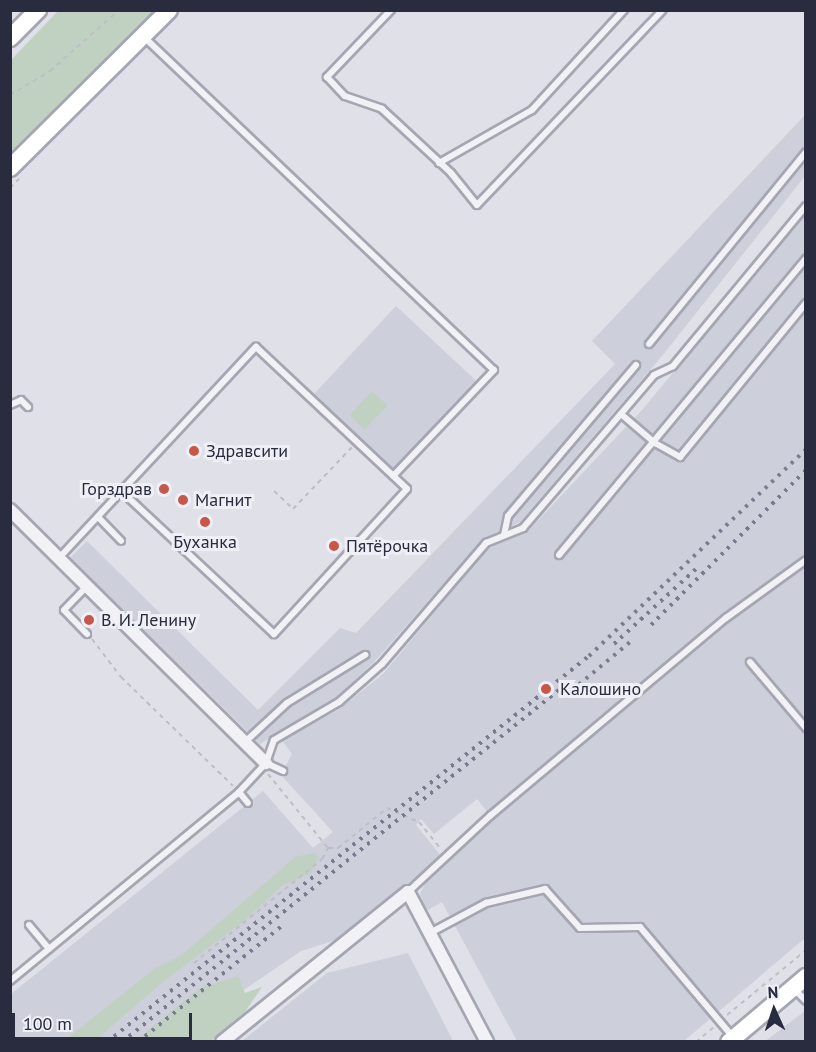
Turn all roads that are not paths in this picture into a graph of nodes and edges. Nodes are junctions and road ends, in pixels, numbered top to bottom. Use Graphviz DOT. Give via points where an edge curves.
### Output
graph roads {
  1 [pos="38,10"];
  2 [pos="169,10"];
  3 [pos="391,10"];
  4 [pos="624,10"];
  5 [pos="663,10"];
  6 [pos="144,36"];
  7 [pos="10,38"];
  8 [pos="806,152"];
  9 [pos="439,163"];
  10 [pos="10,168"];
  11 [pos="806,206"];
  12 [pos="806,260"];
  13 [pos="806,303"];
  14 [pos="649,344"];
  15 [pos="636,365"];
  16 [pos="10,405"];
  17 [pos="28,407"];
  18 [pos="621,414"];
  19 [pos="656,443"];
  20 [pos="393,476"];
  21 [pos="122,492"];
  22 [pos="10,510"];
  23 [pos="98,517"];
  24 [pos="504,535"];
  25 [pos="122,542"];
  26 [pos="559,555"];
  27 [pos="59,558"];
  28 [pos="806,560"];
  29 [pos="87,586"];
  30 [pos="87,634"];
  31 [pos="365,655"];
  32 [pos="750,662"];
  33 [pos="806,728"];
  34 [pos="245,742"];
  35 [pos="266,763"];
  36 [pos="283,771"];
  37 [pos="239,792"];
  38 [pos="249,803"];
  39 [pos="406,890"];
  40 [pos="29,925"];
  41 [pos="430,934"];
  42 [pos="49,949"];
  43 [pos="10,981"];
  44 [pos="799,982"];
  45 [pos="806,1001"];
  46 [pos="731,1039"];
  47 [pos="222,1041"];
  48 [pos="487,1041"];
  1 -- 7 [label="main road"];
  2 -- 6 [label="main road"];
  3 -- 9 [label="lane" via="327,77 345,96 382,110"];
  4 -- 9 [label="lane" via="532,110"];
  5 -- 9 [label="lane" via="477,205"];
  6 -- 10 [label="main road"];
  6 -- 20 [label="lane" via="494,370"];
  8 -- 14 [label="lane"];
  11 -- 18 [label="lane" via="673,366 654,375"];
  12 -- 19 [label="lane"];
  13 -- 19 [label="lane" via="680,457"];
  15 -- 24 [label="lane" via="508,516"];
  16 -- 17 [label="lane" via="21,400"];
  18 -- 19 [label="lane"];
  18 -- 24 [label="lane" via="523,528"];
  19 -- 26 [label="lane"];
  20 -- 21 [label="lane" via="256,347"];
  20 -- 21 [label="lane" via="407,489 274,634"];
  21 -- 23 [label="lane"];
  22 -- 27 [label="street"];
  23 -- 25 [label="lane"];
  23 -- 27 [label="lane"];
  24 -- 35 [label="lane" via="486,543 382,664 339,702 274,740"];
  27 -- 29 [label="street"];
  28 -- 39 [label="lane" via="726,618"];
  29 -- 30 [label="lane" via="64,610"];
  29 -- 34 [label="street"];
  31 -- 34 [label="lane" via="286,704"];
  32 -- 33 [label="lane"];
  34 -- 35 [label="street"];
  35 -- 36 [label="lane"];
  35 -- 37 [label="lane"];
  37 -- 38 [label="lane"];
  37 -- 42 [label="lane"];
  39 -- 41 [label="street"];
  39 -- 47 [label="street"];
  40 -- 42 [label="lane"];
  41 -- 46 [label="lane" via="486,903 545,889 580,928 640,927"];
  41 -- 48 [label="street"];
  42 -- 43 [label="lane"];
  44 -- 45 [label="lane"];
  44 -- 46 [label="main road"];
}
